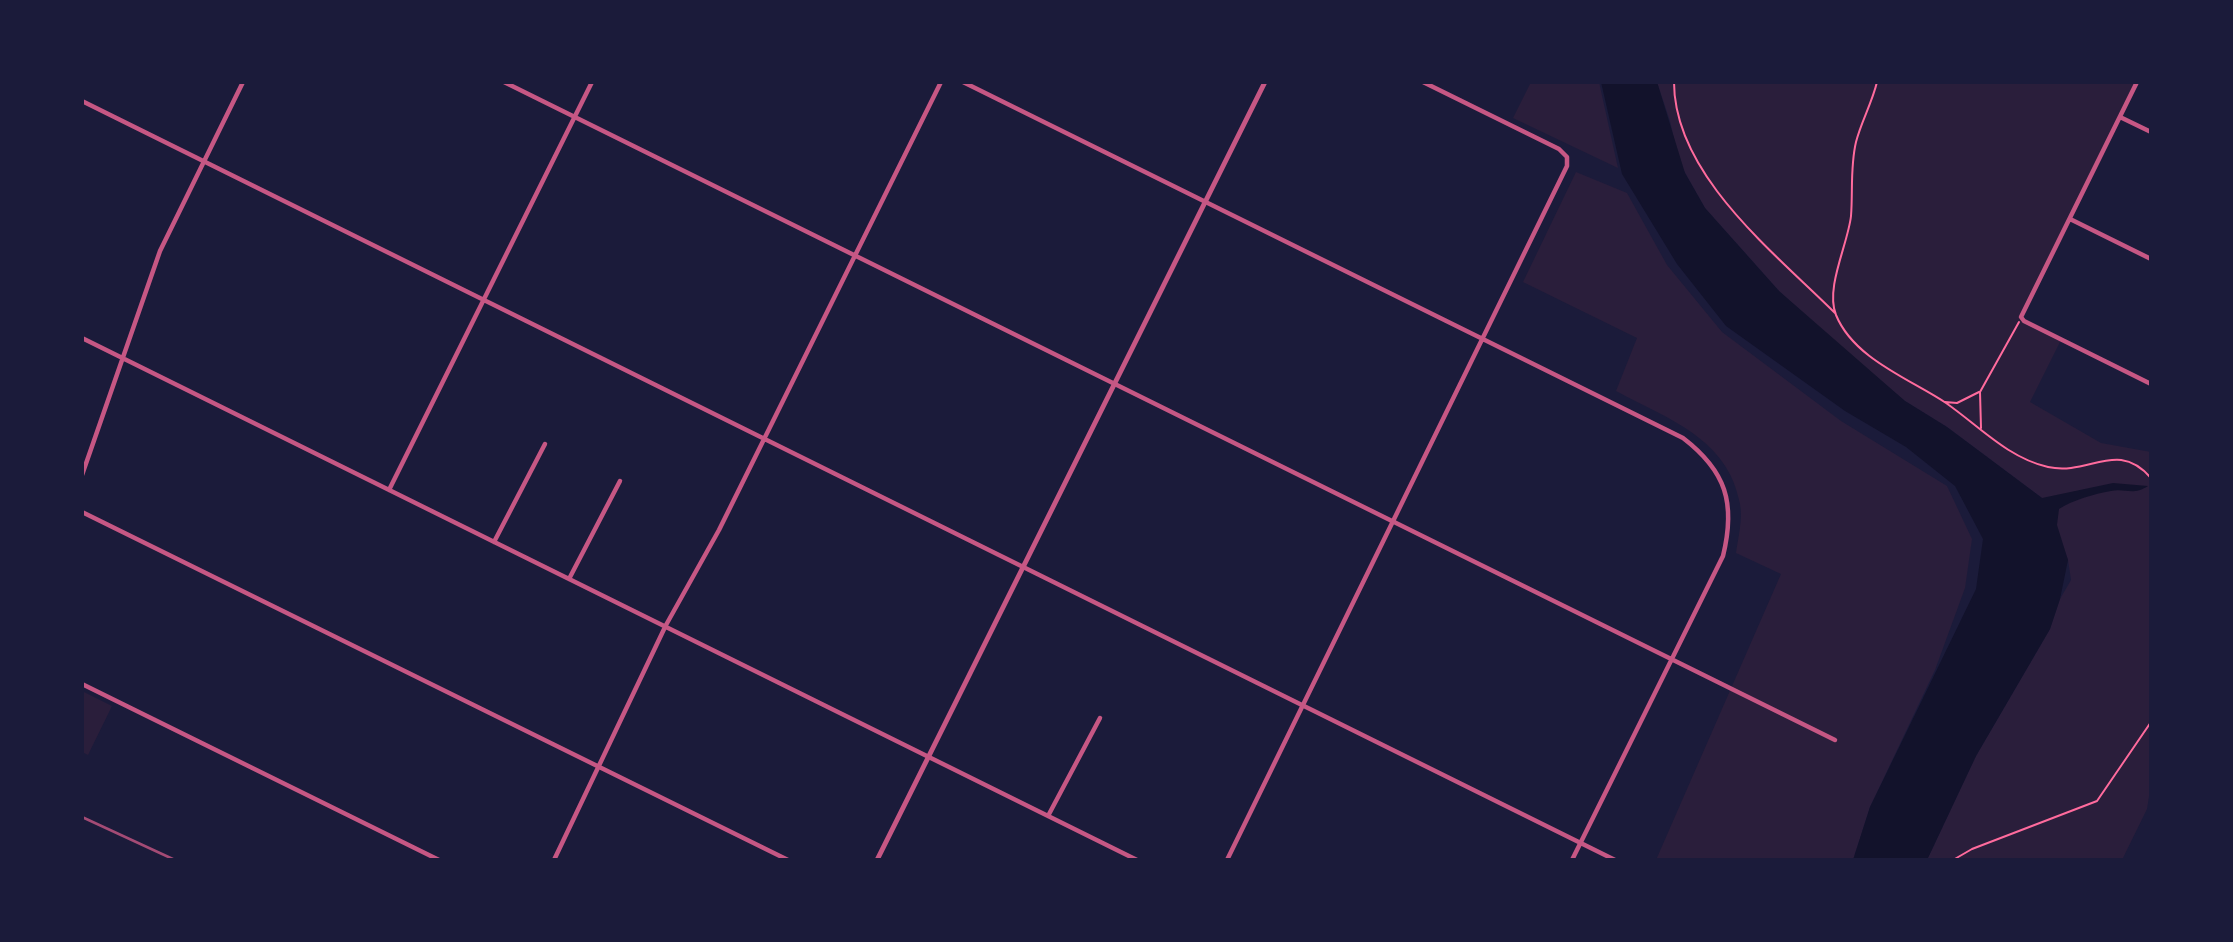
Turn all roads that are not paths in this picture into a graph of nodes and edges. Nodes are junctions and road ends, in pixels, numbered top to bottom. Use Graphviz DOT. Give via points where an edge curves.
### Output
graph roads {
  1 [pos="243,82"];
  2 [pos="504,82"];
  3 [pos="592,82"];
  4 [pos="941,82"];
  5 [pos="963,82"];
  6 [pos="1265,82"];
  7 [pos="1423,82"];
  8 [pos="2137,82"];
  9 [pos="82,101"];
  10 [pos="575,117"];
  11 [pos="2120,117"];
  12 [pos="2151,132"];
  13 [pos="204,162"];
  14 [pos="1206,202"];
  15 [pos="2070,219"];
  16 [pos="855,256"];
  17 [pos="2151,259"];
  18 [pos="484,300"];
  19 [pos="82,338"];
  20 [pos="1484,340"];
  21 [pos="120,358"];
  22 [pos="2151,384"];
  23 [pos="1115,385"];
  24 [pos="763,437"];
  25 [pos="545,444"];
  26 [pos="82,475"];
  27 [pos="620,481"];
  28 [pos="389,490"];
  29 [pos="82,512"];
  30 [pos="1393,522"];
  31 [pos="494,542"];
  32 [pos="1024,567"];
  33 [pos="569,579"];
  34 [pos="666,625"];
  35 [pos="1671,660"];
  36 [pos="82,684"];
  37 [pos="1302,705"];
  38 [pos="1100,718"];
  39 [pos="1835,740"];
  40 [pos="928,756"];
  41 [pos="599,767"];
  42 [pos="1048,816"];
  43 [pos="1580,842"];
  44 [pos="439,860"];
  45 [pos="554,860"];
  46 [pos="788,860"];
  47 [pos="877,860"];
  48 [pos="1137,860"];
  49 [pos="1227,860"];
  50 [pos="1572,860"];
  51 [pos="1615,860"];
  1 -- 13 [label="street"];
  2 -- 10 [label="street"];
  3 -- 10 [label="street"];
  4 -- 16 [label="street"];
  5 -- 14 [label="street"];
  6 -- 14 [label="street"];
  7 -- 20 [label="street" via="1567,157 1567,166"];
  8 -- 11 [label="street"];
  9 -- 13 [label="street"];
  10 -- 16 [label="street"];
  10 -- 18 [label="street"];
  11 -- 12 [label="street"];
  11 -- 15 [label="street"];
  13 -- 18 [label="street"];
  13 -- 21 [label="street" via="160,251"];
  14 -- 20 [label="street"];
  14 -- 23 [label="street"];
  15 -- 17 [label="street"];
  15 -- 22 [label="street" via="2022,318"];
  16 -- 23 [label="street"];
  16 -- 24 [label="street"];
  18 -- 24 [label="street"];
  18 -- 28 [label="street"];
  19 -- 21 [label="street"];
  20 -- 30 [label="street"];
  20 -- 35 [label="street" via="1683,438 1717,474 1727,499 1729,532 1723,556"];
  21 -- 26 [label="street"];
  21 -- 28 [label="street"];
  23 -- 30 [label="street"];
  23 -- 32 [label="street"];
  24 -- 32 [label="street"];
  24 -- 34 [label="street" via="719,530"];
  25 -- 31 [label="street"];
  27 -- 33 [label="street"];
  28 -- 31 [label="street"];
  29 -- 41 [label="street"];
  30 -- 35 [label="street"];
  30 -- 37 [label="street"];
  31 -- 33 [label="street"];
  32 -- 37 [label="street"];
  32 -- 40 [label="street"];
  33 -- 34 [label="street"];
  34 -- 40 [label="street"];
  34 -- 41 [label="street"];
  35 -- 39 [label="street"];
  35 -- 43 [label="street"];
  36 -- 44 [label="street"];
  37 -- 43 [label="street"];
  37 -- 49 [label="street"];
  38 -- 42 [label="street"];
  40 -- 42 [label="street"];
  40 -- 47 [label="street"];
  41 -- 45 [label="street"];
  41 -- 46 [label="street"];
  42 -- 48 [label="street"];
  43 -- 50 [label="street"];
  43 -- 51 [label="street"];
}
